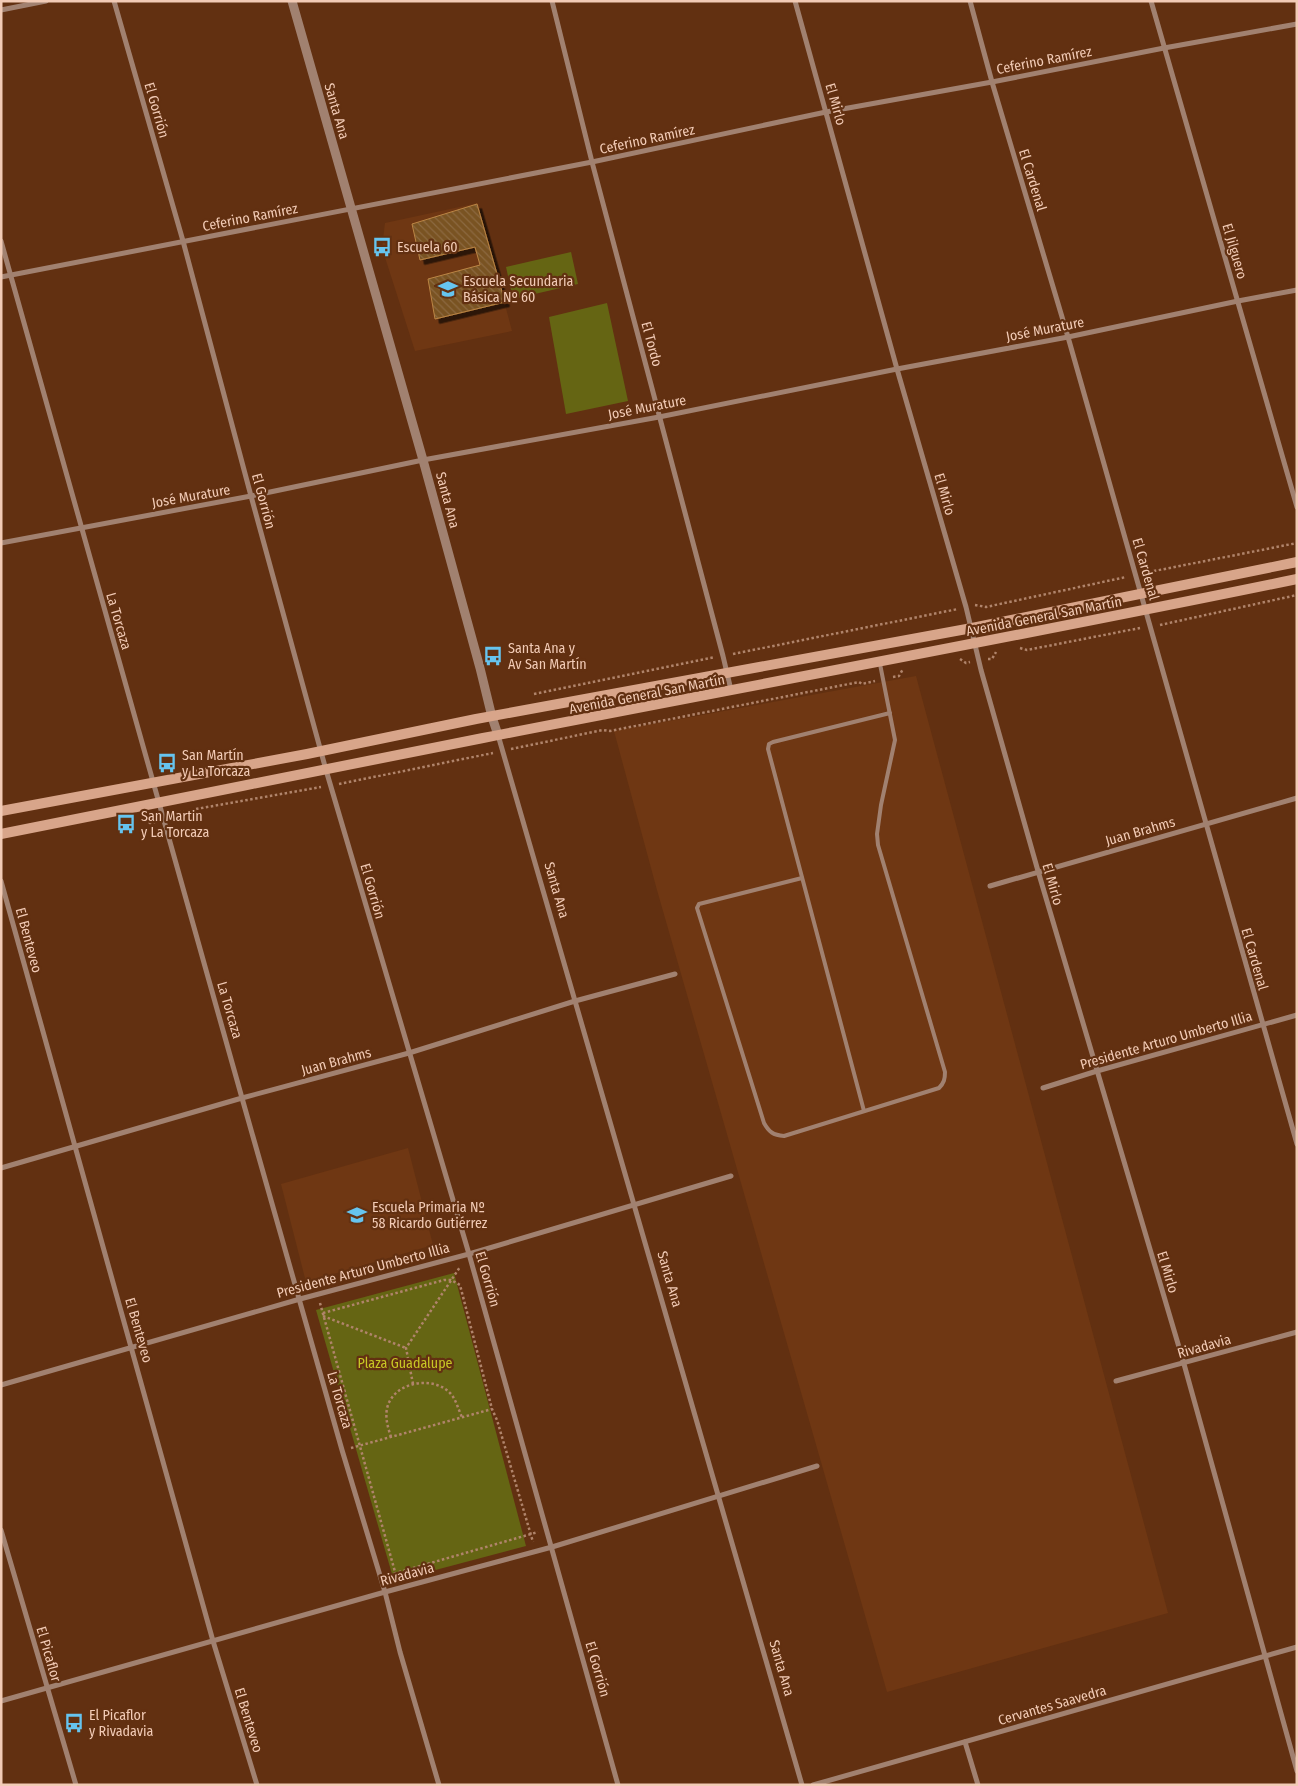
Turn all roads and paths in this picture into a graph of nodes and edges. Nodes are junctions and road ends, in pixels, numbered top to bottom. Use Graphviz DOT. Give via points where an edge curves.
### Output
graph roads {
  1 [pos="46,1"];
  2 [pos="114,1"];
  3 [pos="292,1"];
  4 [pos="552,1"];
  5 [pos="795,1"];
  6 [pos="970,1"];
  7 [pos="1151,1"];
  8 [pos="1,10"];
  9 [pos="1297,24"];
  10 [pos="1164,48"];
  11 [pos="992,82"];
  12 [pos="826,112"];
  13 [pos="592,162"];
  14 [pos="350,210"];
  15 [pos="1,241"];
  16 [pos="183,241"];
  17 [pos="11,275"];
  18 [pos="1,278"];
  19 [pos="1297,290"];
  20 [pos="1238,301"];
  21 [pos="1068,337"];
  22 [pos="897,369"];
  23 [pos="659,416"];
  24 [pos="423,460"];
  25 [pos="251,496"];
  26 [pos="1297,507"];
  27 [pos="82,528"];
  28 [pos="1,542"];
  29 [pos="1297,542"];
  30 [pos="1297,562"];
  31 [pos="1135,575"];
  32 [pos="1297,579"];
  33 [pos="1141,593"];
  34 [pos="1297,594"];
  35 [pos="966,607"];
  36 [pos="1146,610"];
  37 [pos="1150,627"];
  38 [pos="972,628"];
  39 [pos="974,643"];
  40 [pos="876,646"];
  41 [pos="1019,647"];
  42 [pos="996,650"];
  43 [pos="723,656"];
  44 [pos="952,660"];
  45 [pos="978,661"];
  46 [pos="880,662"];
  47 [pos="903,669"];
  48 [pos="727,674"];
  49 [pos="883,679"];
  50 [pos="731,692"];
  51 [pos="533,694"];
  52 [pos="890,713"];
  53 [pos="492,717"];
  54 [pos="498,735"];
  55 [pos="322,751"];
  56 [pos="503,751"];
  57 [pos="326,770"];
  58 [pos="154,783"];
  59 [pos="331,785"];
  60 [pos="1297,798"];
  61 [pos="159,803"];
  62 [pos="1,811"];
  63 [pos="144,818"];
  64 [pos="165,819"];
  65 [pos="1206,824"];
  66 [pos="1,834"];
  67 [pos="1038,871"];
  68 [pos="802,878"];
  69 [pos="1,881"];
  70 [pos="990,886"];
  71 [pos="675,974"];
  72 [pos="575,1001"];
  73 [pos="1297,1015"];
  74 [pos="1262,1025"];
  75 [pos="409,1053"];
  76 [pos="1097,1071"];
  77 [pos="1042,1088"];
  78 [pos="242,1098"];
  79 [pos="864,1111"];
  80 [pos="1297,1144"];
  81 [pos="74,1146"];
  82 [pos="1,1168"];
  83 [pos="731,1176"];
  84 [pos="634,1205"];
  85 [pos="469,1254"];
  86 [pos="451,1280"];
  87 [pos="317,1294"];
  88 [pos="300,1299"];
  89 [pos="323,1314"];
  90 [pos="1297,1332"];
  91 [pos="132,1346"];
  92 [pos="406,1348"];
  93 [pos="1184,1364"];
  94 [pos="1116,1381"];
  95 [pos="414,1384"];
  96 [pos="1,1385"];
  97 [pos="492,1409"];
  98 [pos="462,1418"];
  99 [pos="391,1437"];
  100 [pos="360,1446"];
  101 [pos="342,1450"];
  102 [pos="817,1466"];
  103 [pos="717,1496"];
  104 [pos="1,1530"];
  105 [pos="546,1530"];
  106 [pos="530,1534"];
  107 [pos="552,1547"];
  108 [pos="535,1551"];
  109 [pos="395,1573"];
  110 [pos="380,1577"];
  111 [pos="399,1588"];
  112 [pos="385,1592"];
  113 [pos="213,1641"];
  114 [pos="1297,1647"];
  115 [pos="1264,1656"];
  116 [pos="47,1688"];
  117 [pos="1,1700"];
  118 [pos="965,1742"];
  119 [pos="1297,1771"];
  120 [pos="76,1785"];
  121 [pos="257,1785"];
  122 [pos="439,1785"];
  123 [pos="618,1785"];
  124 [pos="802,1785"];
  125 [pos="813,1785"];
  126 [pos="978,1785"];
  1 -- 8 [label="street"];
  2 -- 16 [label="street, El Gorrión"];
  3 -- 14 [label="street, Santa Ana"];
  4 -- 13 [label="street, El Tordo"];
  5 -- 12 [label="street, El Mirlo"];
  6 -- 11 [label="street, El Cardenal"];
  7 -- 10 [label="street, El Jilguero"];
  9 -- 10 [label="street, Ceferino Ramírez"];
  10 -- 11 [label="street, Ceferino Ramírez"];
  10 -- 20 [label="street, El Jilguero"];
  11 -- 12 [label="street, Ceferino Ramírez"];
  11 -- 21 [label="street, El Cardenal"];
  12 -- 13 [label="street, Ceferino Ramírez"];
  12 -- 22 [label="street, El Mirlo"];
  13 -- 14 [label="street, Ceferino Ramírez"];
  13 -- 23 [label="street, El Tordo"];
  14 -- 16 [label="street, Ceferino Ramírez"];
  14 -- 24 [label="street, Santa Ana"];
  15 -- 17 [label="street, La Torcaza"];
  16 -- 17 [label="street, Ceferino Ramírez"];
  16 -- 25 [label="street, El Gorrión"];
  17 -- 18 [label="street, Ceferino Ramírez"];
  17 -- 27 [label="street, La Torcaza"];
  19 -- 20 [label="street, José Murature"];
  20 -- 21 [label="street, José Murature"];
  20 -- 26 [label="street, El Jilguero"];
  21 -- 22 [label="street, José Murature"];
  21 -- 31 [label="street, El Cardenal"];
  22 -- 23 [label="street, José Murature"];
  22 -- 35 [label="street, El Mirlo"];
  23 -- 24 [label="street, José Murature"];
  23 -- 43 [label="street, El Tordo"];
  24 -- 25 [label="street, José Murature"];
  24 -- 53 [label="street, Santa Ana"];
  25 -- 27 [label="street, José Murature"];
  25 -- 55 [label="street, El Gorrión"];
  27 -- 28 [label="street, José Murature"];
  27 -- 58 [label="street, La Torcaza"];
  29 -- 31 [label="path"];
  30 -- 33 [label="main road, Avenida General San Martín"];
  31 -- 33 [label="street, El Cardenal"];
  31 -- 35 [label="path" via="986,607"];
  32 -- 36 [label="main road, Avenida General San Martín"];
  33 -- 36 [label="street, El Cardenal"];
  33 -- 38 [label="main road, Avenida General San Martín"];
  34 -- 37 [label="path"];
  35 -- 38 [label="street, El Mirlo"];
  35 -- 43 [label="path"];
  36 -- 37 [label="street, El Cardenal"];
  36 -- 39 [label="main road, Avenida General San Martín"];
  37 -- 41 [label="path" via="1027,650"];
  37 -- 65 [label="street, El Cardenal"];
  38 -- 39 [label="street, El Mirlo"];
  38 -- 40 [label="main road, Avenida General San Martín"];
  39 -- 45 [label="street, El Mirlo"];
  39 -- 46 [label="main road, Avenida General San Martín"];
  40 -- 46 [label="main road"];
  40 -- 48 [label="main road, Avenida General San Martín"];
  42 -- 45 [label="path" via="992,659"];
  43 -- 48 [label="street, El Tordo"];
  43 -- 51 [label="path"];
  44 -- 45 [label="path"];
  45 -- 67 [label="street, El Mirlo"];
  46 -- 49 [label="lane"];
  46 -- 50 [label="main road, Avenida General San Martín"];
  47 -- 49 [label="path" via="899,676"];
  48 -- 50 [label="street, El Tordo"];
  48 -- 53 [label="main road, Avenida General San Martín"];
  49 -- 52 [label="lane"];
  49 -- 56 [label="path"];
  50 -- 54 [label="main road, Avenida General San Martín"];
  52 -- 68 [label="lane" via="769,744"];
  52 -- 79 [label="lane" via="895,740 881,805 878,845 945,1078 939,1088"];
  53 -- 54 [label="street, Santa Ana"];
  53 -- 55 [label="main road, Avenida General San Martín"];
  54 -- 56 [label="street, Santa Ana"];
  54 -- 57 [label="main road, Avenida General San Martín"];
  55 -- 57 [label="street, El Gorrión"];
  55 -- 58 [label="main road, Avenida General San Martín"];
  56 -- 59 [label="path"];
  56 -- 72 [label="street, Santa Ana"];
  57 -- 59 [label="street, El Gorrión"];
  57 -- 61 [label="main road, Avenida General San Martín"];
  58 -- 61 [label="street, La Torcaza"];
  58 -- 62 [label="main road, Avenida General San Martín"];
  59 -- 64 [label="path" via="181,812 179,817"];
  59 -- 75 [label="street, El Gorrión"];
  60 -- 65 [label="street, Juan Brahms"];
  61 -- 64 [label="street, La Torcaza"];
  61 -- 66 [label="main road, Avenida General San Martín"];
  63 -- 64 [label="path" via="150,823"];
  64 -- 78 [label="street, La Torcaza"];
  65 -- 67 [label="street, Juan Brahms"];
  65 -- 74 [label="street, El Cardenal"];
  67 -- 70 [label="street, Juan Brahms"];
  67 -- 76 [label="street, El Mirlo"];
  68 -- 79 [label="lane"];
  68 -- 79 [label="lane" via="699,904 698,908 768,1130 784,1136"];
  69 -- 81 [label="street, El Benteveo"];
  71 -- 72 [label="street, Juan Brahms"];
  72 -- 75 [label="street, Juan Brahms"];
  72 -- 84 [label="street, Santa Ana"];
  73 -- 74 [label="street, Presidente Arturo Umberto Illia"];
  74 -- 76 [label="street, Presidente Arturo Umberto Illia"];
  74 -- 80 [label="street, El Cardenal"];
  75 -- 78 [label="street, Juan Brahms"];
  75 -- 85 [label="street, El Gorrión"];
  76 -- 77 [label="street, Presidente Arturo Umberto Illia"];
  76 -- 93 [label="street, El Mirlo"];
  78 -- 81 [label="street, Juan Brahms"];
  78 -- 88 [label="street, La Torcaza"];
  81 -- 82 [label="street, Juan Brahms"];
  81 -- 91 [label="street, El Benteveo"];
  83 -- 84 [label="street, Presidente Arturo Umberto Illia"];
  84 -- 85 [label="street, Presidente Arturo Umberto Illia"];
  84 -- 103 [label="street, Santa Ana"];
  85 -- 86 [label="path"];
  85 -- 87 [label="street, Presidente Arturo Umberto Illia"];
  85 -- 105 [label="street, El Gorrión"];
  86 -- 89 [label="path"];
  86 -- 92 [label="path"];
  86 -- 97 [label="path" via="460,1285"];
  87 -- 88 [label="street, Presidente Arturo Umberto Illia"];
  87 -- 89 [label="path"];
  88 -- 91 [label="street, Presidente Arturo Umberto Illia"];
  88 -- 101 [label="street, La Torcaza"];
  89 -- 92 [label="path"];
  89 -- 100 [label="path"];
  90 -- 93 [label="street, Rivadavia"];
  91 -- 96 [label="street, Presidente Arturo Umberto Illia"];
  91 -- 113 [label="street, El Benteveo"];
  92 -- 95 [label="path"];
  93 -- 94 [label="street, Rivadavia"];
  93 -- 115 [label="street, El Mirlo"];
  95 -- 98 [label="path" via="430,1383 449,1392"];
  95 -- 99 [label="path" via="403,1388 390,1400 386,1422"];
  97 -- 98 [label="path"];
  97 -- 106 [label="path"];
  98 -- 99 [label="path"];
  99 -- 100 [label="path"];
  100 -- 101 [label="path"];
  100 -- 109 [label="path"];
  101 -- 110 [label="street, La Torcaza"];
  102 -- 103 [label="street, Rivadavia"];
  103 -- 107 [label="street, Rivadavia"];
  103 -- 124 [label="street, Santa Ana"];
  104 -- 116 [label="street, El Picaflor"];
  105 -- 106 [label="path"];
  105 -- 107 [label="street, El Gorrión"];
  106 -- 108 [label="path"];
  106 -- 109 [label="path"];
  107 -- 108 [label="street, Rivadavia"];
  107 -- 123 [label="street, El Gorrión"];
  108 -- 111 [label="street, Rivadavia"];
  109 -- 110 [label="path"];
  109 -- 111 [label="path"];
  110 -- 112 [label="street, La Torcaza"];
  111 -- 112 [label="street, Rivadavia"];
  112 -- 113 [label="street, Rivadavia"];
  112 -- 122 [label="street, La Torcaza"];
  113 -- 116 [label="street, Rivadavia"];
  113 -- 121 [label="street, El Benteveo"];
  114 -- 115 [label="street, Cervantes Saavedra"];
  115 -- 118 [label="street, Cervantes Saavedra"];
  115 -- 119 [label="street, El Mirlo"];
  116 -- 117 [label="street, Rivadavia"];
  116 -- 120 [label="street, El Picaflor"];
  118 -- 125 [label="street, Cervantes Saavedra"];
  118 -- 126 [label="street"];
}
